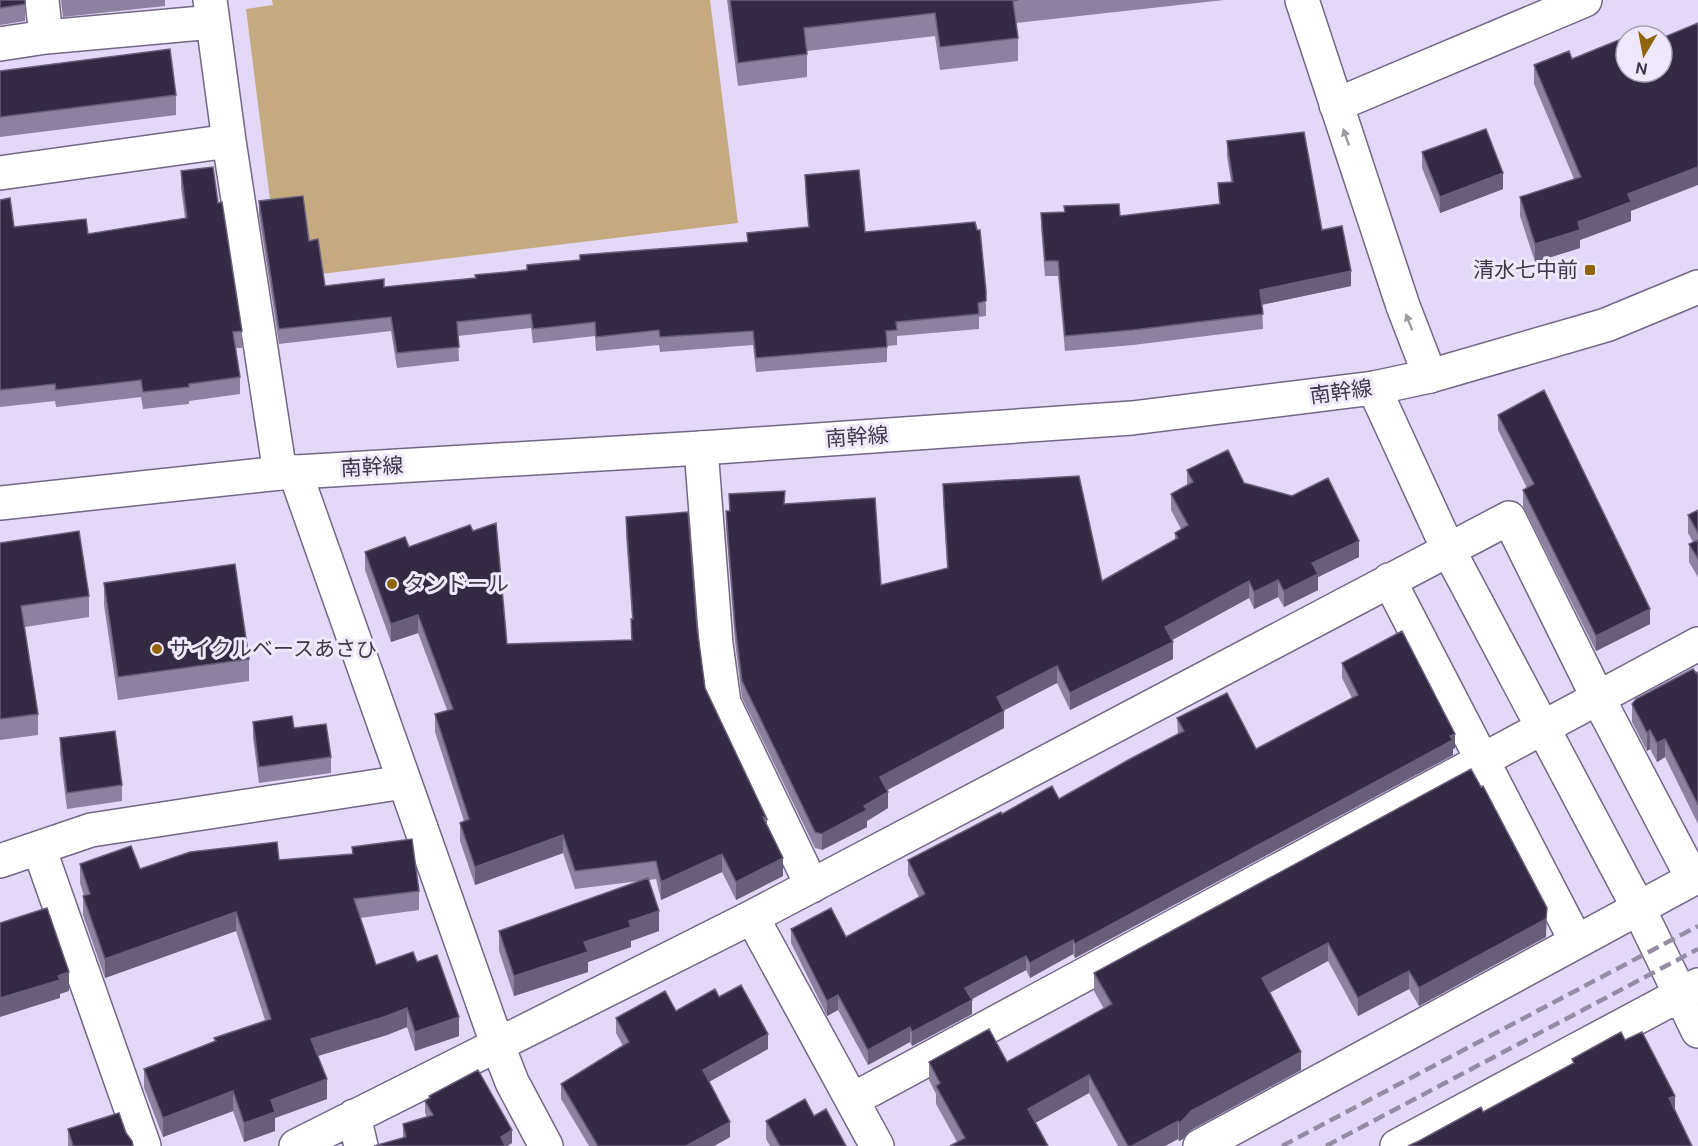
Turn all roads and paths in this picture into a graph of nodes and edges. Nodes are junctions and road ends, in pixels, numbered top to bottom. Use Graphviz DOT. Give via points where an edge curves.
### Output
graph roads {
  1 [pos="42,0"];
  2 [pos="1302,0"];
  3 [pos="1566,4"];
  4 [pos="212,11"];
  5 [pos="46,37"];
  6 [pos="0,44"];
  7 [pos="1336,105"];
  8 [pos="229,141"];
  9 [pos="0,173"];
  10 [pos="1698,287"];
  11 [pos="1430,376"];
  12 [pos="1374,388"];
  13 [pos="701,448"];
  14 [pos="287,472"];
  15 [pos="0,503"];
  16 [pos="1448,549"];
  17 [pos="1389,580"];
  18 [pos="1698,644"];
  19 [pos="1598,698"];
  20 [pos="1542,728"];
  21 [pos="1483,760"];
  22 [pos="404,782"];
  23 [pos="39,848"];
  24 [pos="0,861"];
  25 [pos="1695,877"];
  26 [pos="812,886"];
  27 [pos="1638,908"];
  28 [pos="752,917"];
  29 [pos="1576,941"];
  30 [pos="1689,990"];
  31 [pos="1698,1031"];
  32 [pos="498,1046"];
  33 [pos="852,1100"];
  34 [pos="358,1131"];
  35 [pos="144,1146"];
  36 [pos="296,1146"];
  37 [pos="546,1146"];
  38 [pos="877,1146"];
  39 [pos="1200,1146"];
  40 [pos="1397,1146"];
  1 -- 5 [label="street"];
  2 -- 7 [label="street"];
  3 -- 7 [label="street"];
  4 -- 5 [label="street"];
  4 -- 8 [label="street"];
  5 -- 6 [label="street"];
  11 -- 7 [label="street, one-way"];
  8 -- 9 [label="street"];
  8 -- 14 [label="street"];
  10 -- 11 [label="street, 南幹線" via="1606,325"];
  11 -- 12 [label="street, 南幹線"];
  12 -- 13 [label="street, 南幹線" via="1132,418"];
  12 -- 16 [label="street"];
  13 -- 14 [label="street, 南幹線"];
  13 -- 26 [label="street" via="724,703"];
  14 -- 15 [label="street, 南幹線"];
  14 -- 22 [label="street"];
  16 -- 17 [label="street"];
  16 -- 19 [label="street" via="1509,518"];
  16 -- 20 [label="street"];
  17 -- 21 [label="street"];
  17 -- 26 [label="street"];
  18 -- 19 [label="street"];
  19 -- 20 [label="street"];
  19 -- 25 [label="street"];
  20 -- 21 [label="street"];
  20 -- 27 [label="street"];
  21 -- 29 [label="street"];
  21 -- 33 [label="street"];
  22 -- 23 [label="street" via="92,830"];
  22 -- 32 [label="street"];
  23 -- 24 [label="street"];
  23 -- 35 [label="street"];
  25 -- 27 [label="street"];
  26 -- 28 [label="street"];
  27 -- 29 [label="street"];
  27 -- 30 [label="street"];
  28 -- 32 [label="street"];
  28 -- 33 [label="street"];
  29 -- 39 [label="street"];
  30 -- 31 [label="street"];
  30 -- 40 [label="street"];
  32 -- 34 [label="street"];
  32 -- 37 [label="street"];
  33 -- 38 [label="street"];
  34 -- 36 [label="street"];
}
